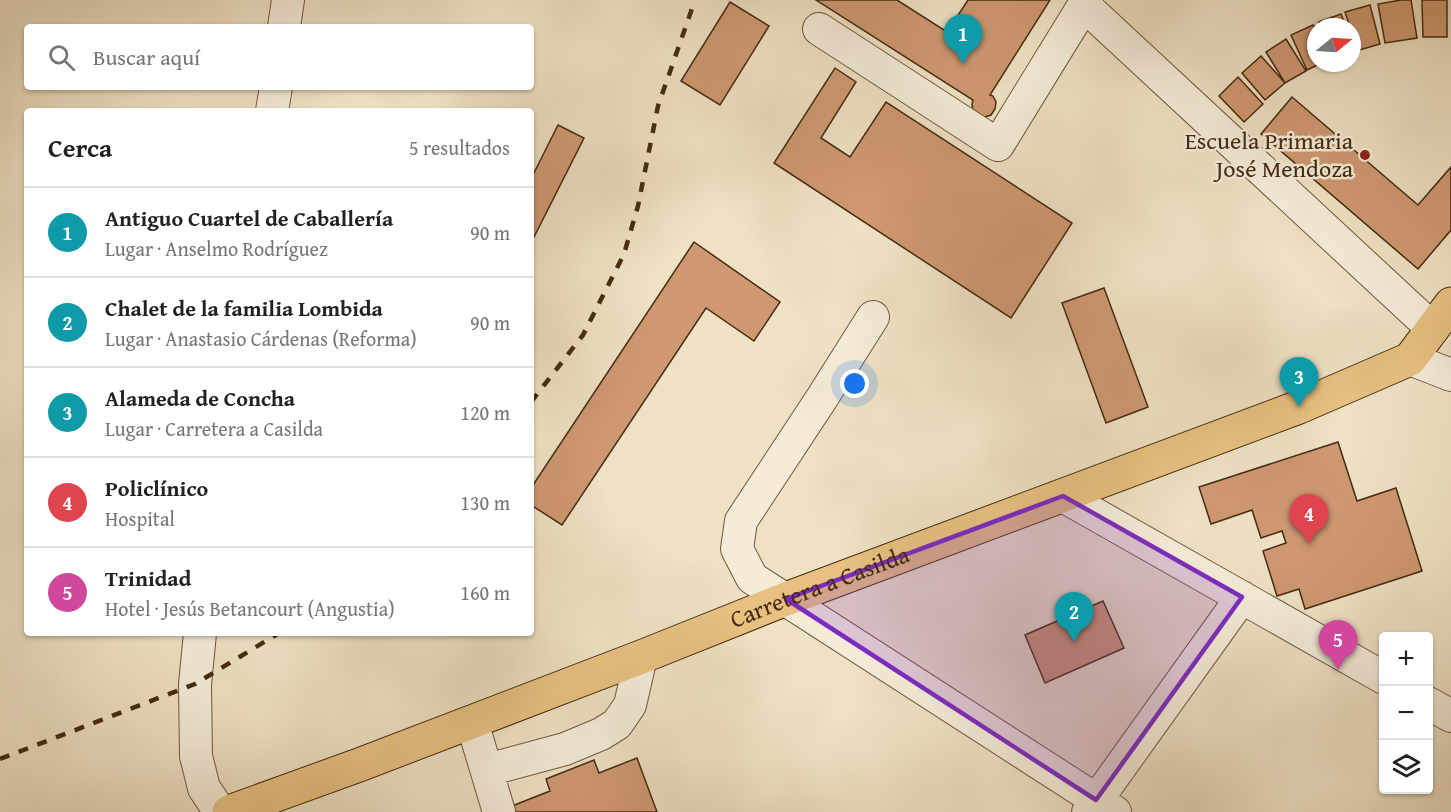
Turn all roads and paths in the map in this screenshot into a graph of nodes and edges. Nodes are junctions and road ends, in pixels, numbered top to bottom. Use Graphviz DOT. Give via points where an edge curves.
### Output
graph roads {
  1 [pos="288,0"];
  2 [pos="1086,3"];
  3 [pos="284,24"];
  4 [pos="819,29"];
  5 [pos="276,90"];
  6 [pos="272,108"];
  7 [pos="1442,316"];
  8 [pos="873,317"];
  9 [pos="1410,359"];
  10 [pos="1451,375"];
  11 [pos="1063,496"];
  12 [pos="1242,597"];
  13 [pos="786,599"];
  14 [pos="202,639"];
  15 [pos="641,657"];
  16 [pos="1379,676"];
  17 [pos="1433,706"];
  18 [pos="1451,716"];
  19 [pos="472,722"];
  20 [pos="487,770"];
  21 [pos="1100,808"];
  22 [pos="220,812"];
  23 [pos="228,812"];
  24 [pos="500,812"];
  1 -- 3 [label="street"];
  2 -- 4 [label="street" via="998,145"];
  2 -- 7 [label="street"];
  5 -- 6 [label="street"];
  7 -- 9 [label="main road"];
  8 -- 13 [label="street" via="741,521 737,549 752,578"];
  9 -- 10 [label="street"];
  9 -- 11 [label="main road, Carretera a Casilda" via="1299,407"];
  11 -- 12 [label="street"];
  11 -- 13 [label="main road, Carretera a Casilda"];
  12 -- 16 [label="street"];
  12 -- 21 [label="street"];
  13 -- 15 [label="main road, Carretera a Casilda"];
  13 -- 21 [label="street"];
  14 -- 22 [label="street" via="195,684 196,756 204,788"];
  15 -- 19 [label="main road, Carretera a Casilda"];
  15 -- 20 [label="street" via="630,705 617,724 565,749"];
  17 -- 18 [label="street"];
  19 -- 20 [label="street"];
  19 -- 23 [label="main road, Carretera a Casilda"];
  20 -- 24 [label="street"];
}
